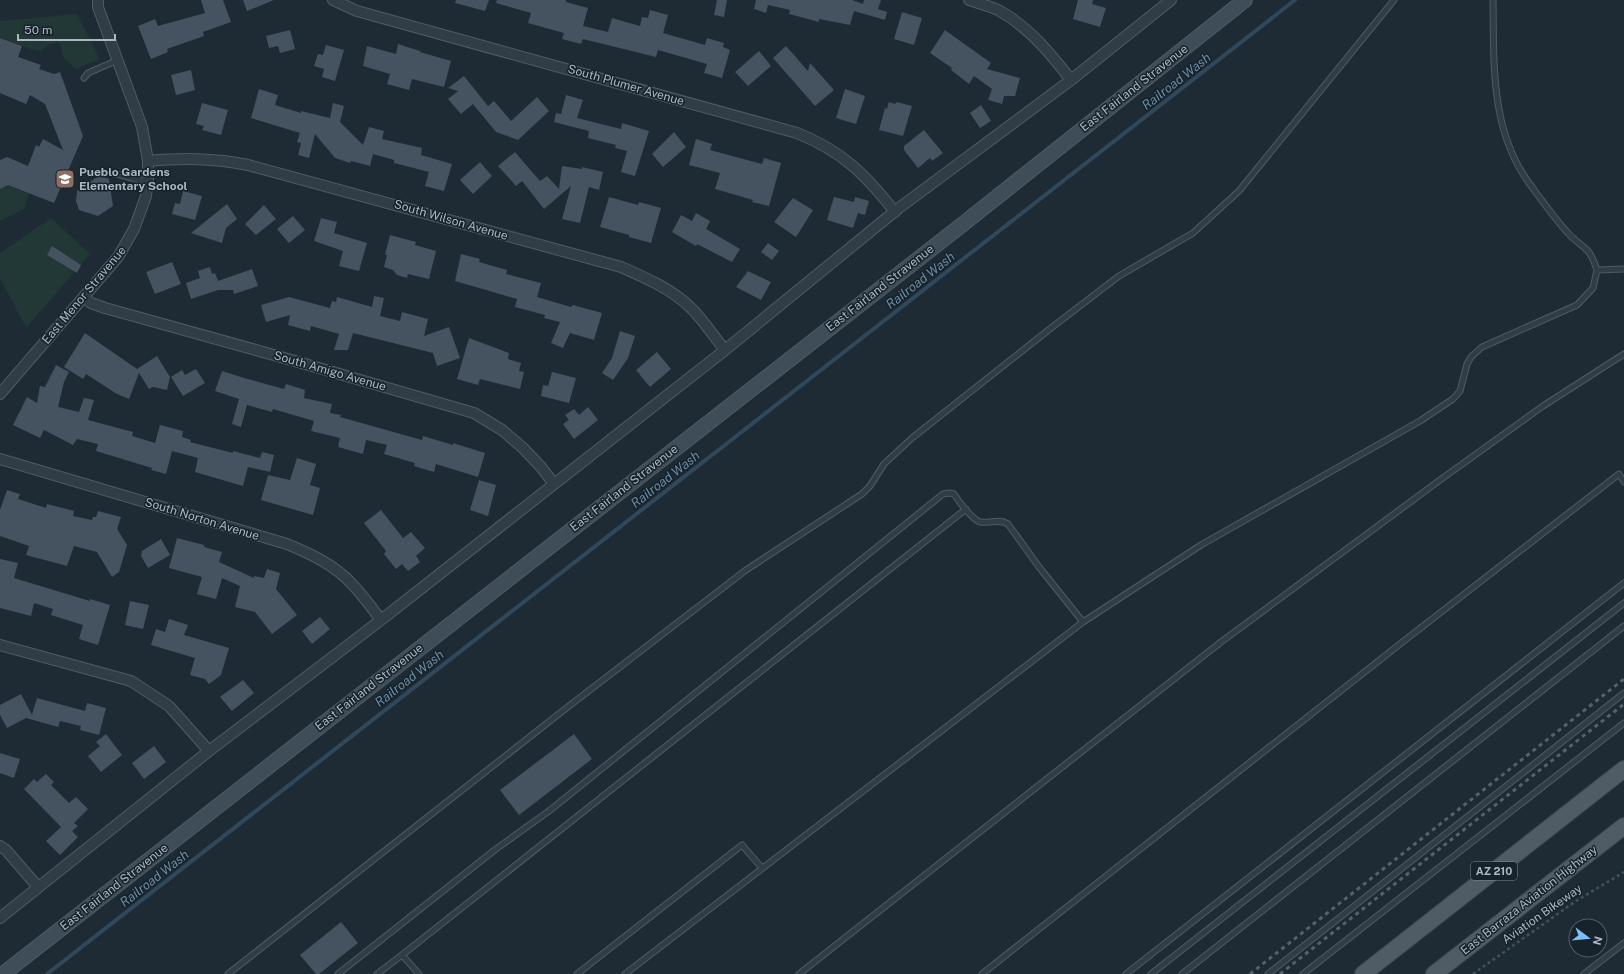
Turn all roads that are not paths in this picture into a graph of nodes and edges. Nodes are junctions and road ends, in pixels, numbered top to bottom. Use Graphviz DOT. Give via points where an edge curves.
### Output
graph roads {
  1 [pos="98,0"];
  2 [pos="333,0"];
  3 [pos="968,0"];
  4 [pos="1171,0"];
  5 [pos="1245,0"];
  6 [pos="1394,0"];
  7 [pos="1493,0"];
  8 [pos="118,60"];
  9 [pos="84,78"];
  10 [pos="1071,80"];
  11 [pos="148,160"];
  12 [pos="117,174"];
  13 [pos="148,180"];
  14 [pos="895,212"];
  15 [pos="1624,269"];
  16 [pos="1597,270"];
  17 [pos="84,296"];
  18 [pos="725,350"];
  19 [pos="1624,354"];
  20 [pos="0,394"];
  21 [pos="0,459"];
  22 [pos="1624,470"];
  23 [pos="1619,474"];
  24 [pos="1624,482"];
  25 [pos="554,484"];
  26 [pos="966,509"];
  27 [pos="1624,582"];
  28 [pos="1624,603"];
  29 [pos="380,620"];
  30 [pos="1083,622"];
  31 [pos="1624,626"];
  32 [pos="0,645"];
  33 [pos="1624,693"];
  34 [pos="1624,723"];
  35 [pos="209,751"];
  36 [pos="1624,769"];
  37 [pos="1624,826"];
  38 [pos="0,846"];
  39 [pos="762,868"];
  40 [pos="38,888"];
  41 [pos="0,918"];
  42 [pos="1624,943"];
  43 [pos="402,955"];
  44 [pos="3,974"];
  45 [pos="228,974"];
  46 [pos="338,974"];
  47 [pos="377,974"];
  48 [pos="419,974"];
  49 [pos="577,974"];
  50 [pos="625,974"];
  51 [pos="799,974"];
  52 [pos="982,974"];
  53 [pos="1126,974"];
  54 [pos="1151,974"];
  55 [pos="1182,974"];
  56 [pos="1268,974"];
  57 [pos="1303,974"];
  58 [pos="1363,974"];
  59 [pos="1434,974"];
  60 [pos="1584,974"];
  1 -- 8 [label="street, East Menor Stravenue" via="98,7"];
  2 -- 14 [label="street, South Plumer Avenue" via="357,11 796,134 822,144 850,163 875,186"];
  3 -- 10 [label="street" via="997,10 1015,21 1051,54"];
  4 -- 10 [label="street"];
  5 -- 44 [label="street, East Fairland Stravenue" via="963,224"];
  6 -- 45 [label="lane" via="1239,191 1193,233 1119,276 1051,328 912,438 884,464 862,494 746,570"];
  7 -- 16 [label="lane" via="1494,78 1498,111 1507,140 1530,185 1567,233 1589,252"];
  8 -- 9 [label="lane" via="88,73"];
  8 -- 11 [label="street, East Menor Stravenue" via="139,116"];
  10 -- 14 [label="street"];
  11 -- 13 [label="street, East Menor Stravenue"];
  11 -- 18 [label="street, South Wilson Avenue" via="208,159 254,166 621,267 650,280 692,309"];
  12 -- 13 [label="lane"];
  13 -- 17 [label="street, East Menor Stravenue" via="140,214 126,245"];
  14 -- 18 [label="street"];
  15 -- 16 [label="lane"];
  16 -- 30 [label="lane" via="1593,288 1577,305 1482,347 1467,364 1463,384 1453,399 1420,421 1201,545"];
  17 -- 20 [label="street, East Menor Stravenue"];
  17 -- 25 [label="street, South Amigo Avenue" via="91,303 105,308 474,413 502,430 523,448"];
  18 -- 25 [label="street"];
  19 -- 51 [label="lane" via="1537,411 1440,480 1221,642"];
  21 -- 29 [label="street, South Norton Avenue" via="304,551 338,570"];
  22 -- 23 [label="lane"];
  23 -- 24 [label="lane"];
  23 -- 52 [label="lane"];
  25 -- 29 [label="street"];
  26 -- 30 [label="lane" via="981,522 1003,521 1008,524 1039,568"];
  26 -- 43 [label="lane"];
  26 -- 46 [label="lane" via="954,494 943,494 549,811 496,849"];
  27 -- 53 [label="lane"];
  28 -- 54 [label="lane"];
  29 -- 35 [label="street"];
  30 -- 39 [label="lane"];
  31 -- 55 [label="lane"];
  32 -- 35 [label="street" via="130,681 169,706"];
  33 -- 56 [label="lane"];
  34 -- 57 [label="lane"];
  35 -- 40 [label="street"];
  36 -- 58 [label="main road, AZ 210"];
  37 -- 59 [label="main road, East Barraza Aviation Highway"];
  38 -- 40 [label="street"];
  39 -- 49 [label="lane" via="742,845"];
  39 -- 50 [label="lane"];
  40 -- 41 [label="street"];
  42 -- 60 [label="lane"];
  43 -- 47 [label="lane"];
  43 -- 48 [label="lane"];
}
